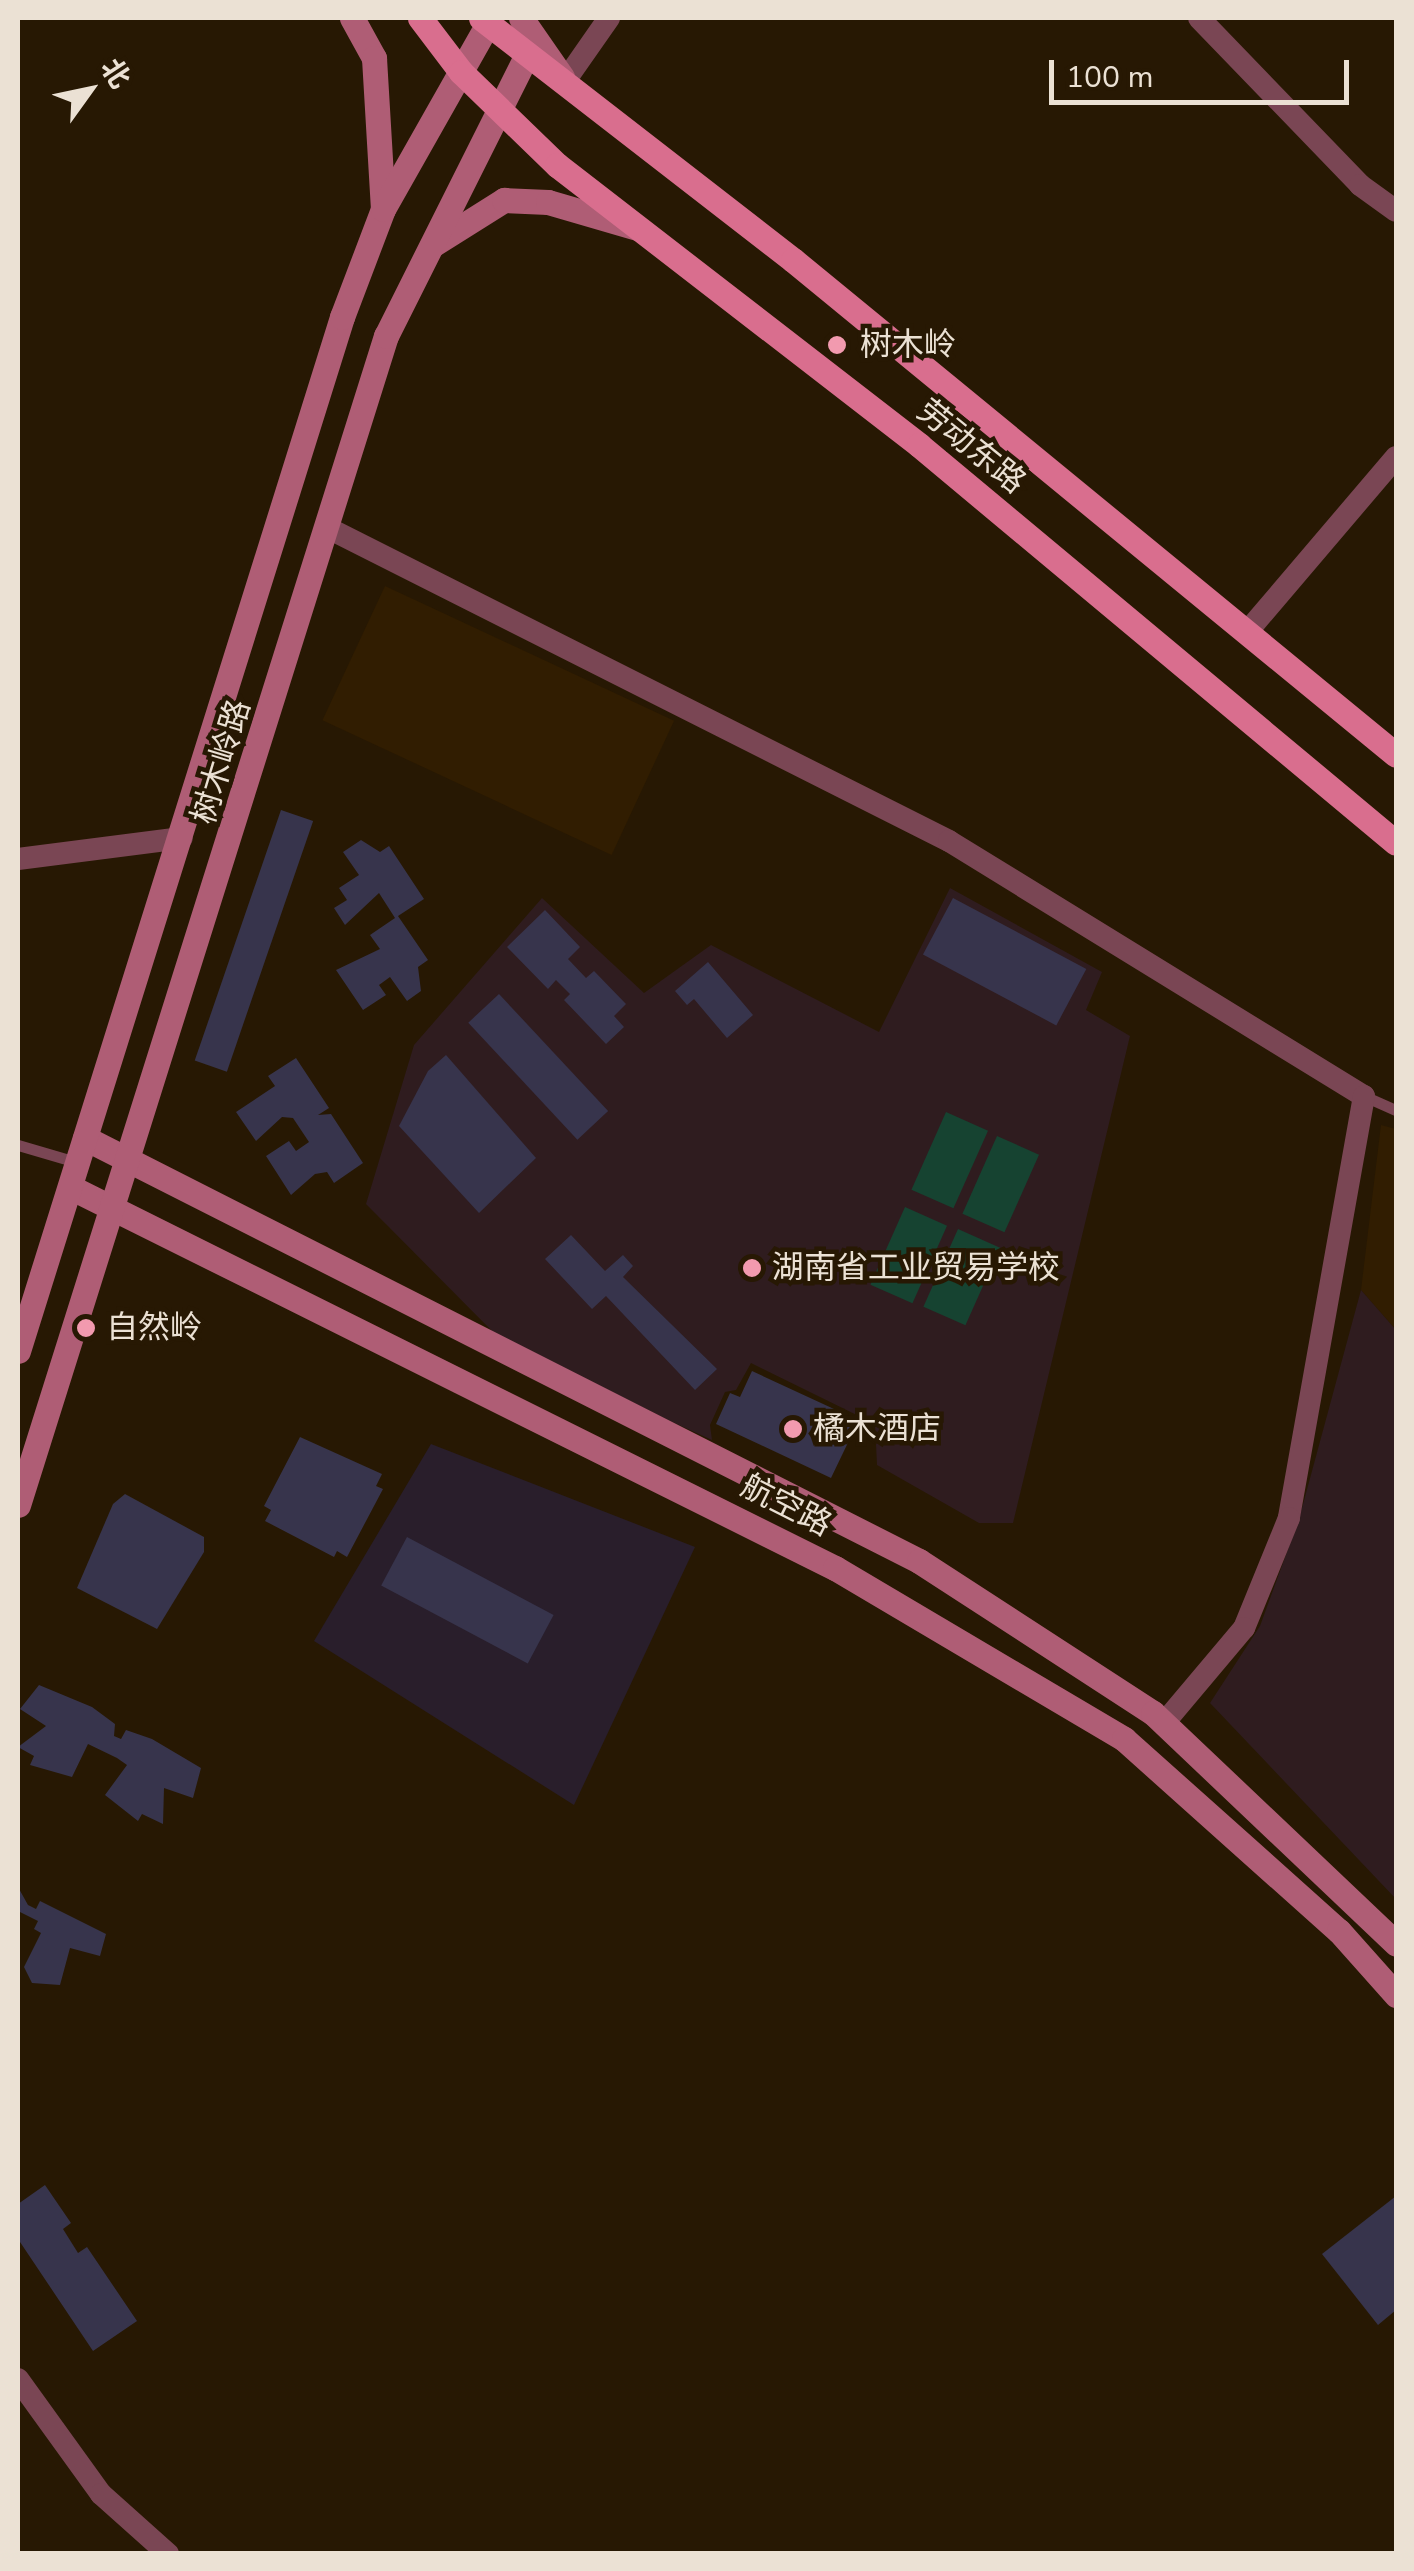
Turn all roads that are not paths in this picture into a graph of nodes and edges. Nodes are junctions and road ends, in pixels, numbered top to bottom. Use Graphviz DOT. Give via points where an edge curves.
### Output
graph roads {
  1 [pos="352,18"];
  2 [pos="420,18"];
  3 [pos="521,18"];
  4 [pos="608,18"];
  5 [pos="1199,18"];
  6 [pos="484,21"];
  7 [pos="526,56"];
  8 [pos="461,72"];
  9 [pos="565,81"];
  10 [pos="495,105"];
  11 [pos="383,208"];
  12 [pos="1396,211"];
  13 [pos="638,228"];
  14 [pos="422,254"];
  15 [pos="1396,457"];
  16 [pos="330,528"];
  17 [pos="1247,632"];
  18 [pos="1396,756"];
  19 [pos="182,838"];
  20 [pos="1396,843"];
  21 [pos="18,859"];
  22 [pos="1364,1096"];
  23 [pos="1396,1110"];
  24 [pos="86,1138"];
  25 [pos="18,1145"];
  26 [pos="130,1161"];
  27 [pos="75,1175"];
  28 [pos="114,1209"];
  29 [pos="18,1351"];
  30 [pos="18,1505"];
  31 [pos="1158,1718"];
  32 [pos="1124,1738"];
  33 [pos="1396,1944"];
  34 [pos="1396,1996"];
  35 [pos="18,2380"];
  36 [pos="168,2554"];
  1 -- 11 [label="main road" via="374,58"];
  2 -- 8 [label="main road, 劳动东路"];
  3 -- 9 [label="main road"];
  4 -- 9 [label="street"];
  5 -- 12 [label="street" via="1360,185"];
  6 -- 7 [label="main road, 劳动东路"];
  6 -- 8 [label="main road, 树木岭路"];
  7 -- 9 [label="main road, 劳动东路"];
  7 -- 10 [label="main road, 树木岭路"];
  8 -- 10 [label="main road, 劳动东路"];
  8 -- 11 [label="main road, 树木岭路"];
  9 -- 17 [label="main road, 劳动东路"];
  10 -- 13 [label="main road, 劳动东路"];
  10 -- 14 [label="main road, 树木岭路"];
  11 -- 19 [label="main road, 树木岭路"];
  13 -- 14 [label="main road" via="548,202 504,200 456,224"];
  13 -- 20 [label="main road, 劳动东路" via="919,446"];
  14 -- 16 [label="main road, 树木岭路" via="386,336"];
  15 -- 17 [label="street"];
  16 -- 22 [label="street" via="950,841"];
  16 -- 26 [label="main road, 树木岭路"];
  17 -- 18 [label="main road, 劳动东路"];
  19 -- 21 [label="street, 树木岭路"];
  19 -- 24 [label="main road, 树木岭路"];
  22 -- 23 [label="lane"];
  22 -- 31 [label="street" via="1289,1518 1244,1628"];
  24 -- 26 [label="main road, 航空路"];
  24 -- 27 [label="main road, 树木岭路"];
  25 -- 27 [label="lane"];
  26 -- 28 [label="main road, 树木岭路"];
  26 -- 31 [label="main road, 航空路" via="919,1561"];
  27 -- 28 [label="main road, 航空路"];
  27 -- 29 [label="main road, 树木岭路"];
  28 -- 30 [label="main road, 树木岭路"];
  28 -- 32 [label="main road, 航空路" via="835,1568"];
  31 -- 32 [label="main road"];
  31 -- 33 [label="main road, 航空路"];
  32 -- 34 [label="main road, 航空路" via="1339,1931"];
  35 -- 36 [label="street" via="100,2494"];
}
